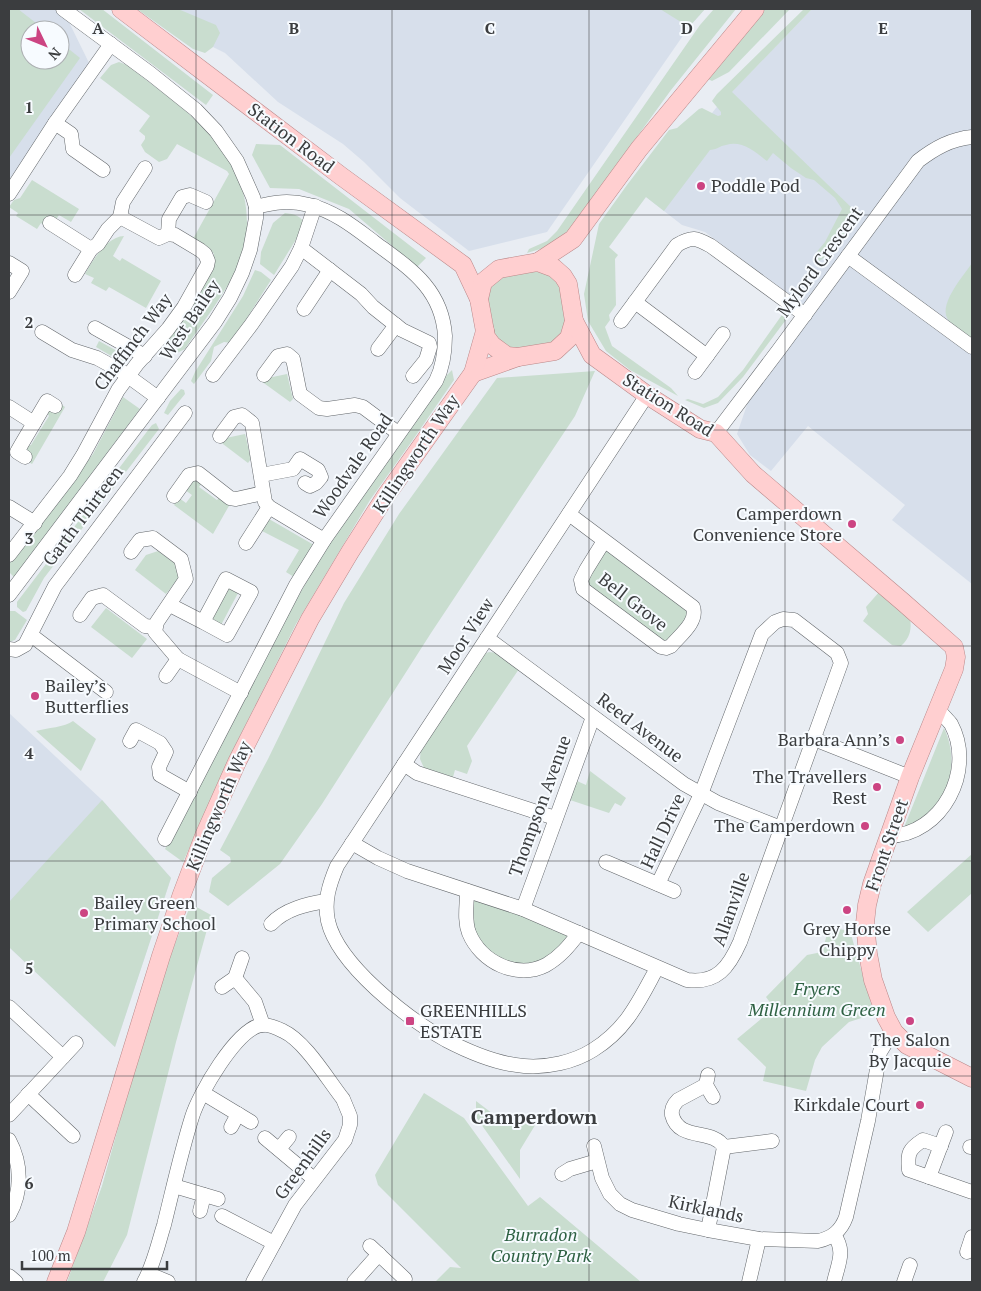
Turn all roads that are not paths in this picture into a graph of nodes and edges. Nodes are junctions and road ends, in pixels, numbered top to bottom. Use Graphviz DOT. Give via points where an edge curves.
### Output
graph roads {
  1 [pos="63,9"];
  2 [pos="121,9"];
  3 [pos="755,9"];
  4 [pos="111,44"];
  5 [pos="55,123"];
  6 [pos="972,137"];
  7 [pos="145,168"];
  8 [pos="103,170"];
  9 [pos="9,194"];
  10 [pos="206,202"];
  11 [pos="256,206"];
  12 [pos="315,206"];
  13 [pos="120,217"];
  14 [pos="58,224"];
  15 [pos="168,234"];
  16 [pos="573,239"];
  17 [pos="300,248"];
  18 [pos="91,249"];
  19 [pos="848,256"];
  20 [pos="538,262"];
  21 [pos="9,263"];
  22 [pos="463,265"];
  23 [pos="330,270"];
  24 [pos="499,270"];
  25 [pos="75,275"];
  26 [pos="563,276"];
  27 [pos="9,292"];
  28 [pos="479,299"];
  29 [pos="635,302"];
  30 [pos="308,308"];
  31 [pos="805,315"];
  32 [pos="574,321"];
  33 [pos="621,321"];
  34 [pos="396,325"];
  35 [pos="95,328"];
  36 [pos="485,331"];
  37 [pos="42,332"];
  38 [pos="723,334"];
  39 [pos="972,347"];
  40 [pos="378,349"];
  41 [pos="556,351"];
  42 [pos="592,355"];
  43 [pos="145,356"];
  44 [pos="707,356"];
  45 [pos="518,357"];
  46 [pos="270,372"];
  47 [pos="695,372"];
  48 [pos="473,373"];
  49 [pos="213,375"];
  50 [pos="128,376"];
  51 [pos="413,376"];
  52 [pos="647,395"];
  53 [pos="158,398"];
  54 [pos="55,406"];
  55 [pos="9,407"];
  56 [pos="185,413"];
  57 [pos="34,423"];
  58 [pos="398,432"];
  59 [pos="226,433"];
  60 [pos="716,433"];
  61 [pos="25,457"];
  62 [pos="261,475"];
  63 [pos="305,483"];
  64 [pos="264,493"];
  65 [pos="179,494"];
  66 [pos="9,507"];
  67 [pos="268,507"];
  68 [pos="569,514"];
  69 [pos="35,523"];
  70 [pos="324,540"];
  71 [pos="604,541"];
  72 [pos="246,543"];
  73 [pos="136,551"];
  74 [pos="9,555"];
  75 [pos="9,595"];
  76 [pos="170,605"];
  77 [pos="86,612"];
  78 [pos="203,622"];
  79 [pos="155,627"];
  80 [pos="31,635"];
  81 [pos="487,638"];
  82 [pos="9,649"];
  83 [pos="178,659"];
  84 [pos="956,662"];
  85 [pos="166,676"];
  86 [pos="106,692"];
  87 [pos="241,694"];
  88 [pos="938,710"];
  89 [pos="593,717"];
  90 [pos="814,739"];
  91 [pos="130,741"];
  92 [pos="404,764"];
  93 [pos="910,777"];
  94 [pos="190,792"];
  95 [pos="701,794"];
  96 [pos="556,818"];
  97 [pos="781,828"];
  98 [pos="889,836"];
  99 [pos="165,840"];
  100 [pos="352,843"];
  101 [pos="606,862"];
  102 [pos="658,884"];
  103 [pos="467,891"];
  104 [pos="674,891"];
  105 [pos="326,901"];
  106 [pos="523,909"];
  107 [pos="267,925"];
  108 [pos="578,933"];
  109 [pos="242,958"];
  110 [pos="657,968"];
  111 [pos="235,978"];
  112 [pos="222,987"];
  113 [pos="9,1007"];
  114 [pos="262,1025"];
  115 [pos="894,1032"];
  116 [pos="76,1043"];
  117 [pos="63,1057"];
  118 [pos="972,1078"];
  119 [pos="204,1093"];
  120 [pos="28,1094"];
  121 [pos="713,1097"];
  122 [pos="238,1114"];
  123 [pos="9,1115"];
  124 [pos="251,1122"];
  125 [pos="231,1127"];
  126 [pos="946,1132"];
  127 [pos="73,1136"];
  128 [pos="288,1137"];
  129 [pos="265,1138"];
  130 [pos="9,1140"];
  131 [pos="772,1140"];
  132 [pos="594,1146"];
  133 [pos="940,1146"];
  134 [pos="724,1147"];
  135 [pos="279,1149"];
  136 [pos="597,1161"];
  137 [pos="562,1174"];
  138 [pos="929,1177"];
  139 [pos="314,1179"];
  140 [pos="174,1186"];
  141 [pos="972,1192"];
  142 [pos="204,1195"];
  143 [pos="218,1199"];
  144 [pos="200,1211"];
  145 [pos="9,1215"];
  146 [pos="222,1216"];
  147 [pos="708,1230"];
  148 [pos="834,1235"];
  149 [pos="972,1236"];
  150 [pos="759,1239"];
  151 [pos="274,1243"];
  152 [pos="967,1252"];
  153 [pos="910,1265"];
  154 [pos="9,1276"];
  155 [pos="146,1278"];
  156 [pos="404,1279"];
  157 [pos="16,1282"];
  158 [pos="56,1282"];
  159 [pos="168,1282"];
  160 [pos="253,1282"];
  161 [pos="354,1282"];
  162 [pos="749,1282"];
  163 [pos="834,1282"];
  164 [pos="904,1282"];
  1 -- 4 [label="street"];
  2 -- 22 [label="main road, Station Road"];
  3 -- 16 [label="main road" via="639,149"];
  4 -- 5 [label="street"];
  4 -- 11 [label="street" via="196,110 216,131 237,160"];
  5 -- 8 [label="street" via="70,134 73,149"];
  5 -- 9 [label="street"];
  6 -- 19 [label="street, Mylord Crescent" via="952,141 918,161"];
  7 -- 13 [label="street" via="123,202"];
  10 -- 15 [label="street" via="190,194 182,197 169,219"];
  11 -- 12 [label="street, Woodvale Road" via="281,201"];
  11 -- 53 [label="street, West Bailey" via="250,250 230,298"];
  12 -- 17 [label="street"];
  12 -- 58 [label="street, Woodvale Road" via="348,223 414,272 440,309 445,344 440,372"];
  13 -- 15 [label="street" via="159,238"];
  13 -- 18 [label="street"];
  14 -- 18 [label="street"];
  15 -- 43 [label="street, Chaffinch Way" via="200,250 207,258 207,266 184,307"];
  16 -- 20 [label="main road"];
  16 -- 26 [label="main road"];
  17 -- 23 [label="street"];
  17 -- 49 [label="street" via="287,273 222,354"];
  18 -- 25 [label="street"];
  19 -- 31 [label="street, Mylord Crescent"];
  19 -- 39 [label="street"];
  20 -- 24 [label="main road"];
  20 -- 26 [label="main road" via="554,268"];
  21 -- 27 [label="street" via="22,271"];
  22 -- 24 [label="main road, Station Road"];
  22 -- 28 [label="main road, Station Road"];
  23 -- 30 [label="street"];
  23 -- 34 [label="street"];
  24 -- 28 [label="main road" via="483,282"];
  26 -- 32 [label="main road" via="568,284"];
  28 -- 36 [label="main road"];
  29 -- 31 [label="street" via="677,245 689,238 711,246"];
  29 -- 33 [label="street"];
  29 -- 44 [label="street"];
  31 -- 60 [label="street, Mylord Crescent"];
  32 -- 41 [label="main road" via="569,338"];
  32 -- 42 [label="main road, Station Road"];
  34 -- 40 [label="street"];
  34 -- 51 [label="street" via="429,343 426,360"];
  35 -- 43 [label="street"];
  36 -- 45 [label="main road" via="497,351"];
  36 -- 48 [label="main road, Killingworth Way"];
  37 -- 50 [label="street"];
  38 -- 44 [label="street"];
  41 -- 42 [label="main road, Station Road"];
  41 -- 45 [label="main road"];
  42 -- 52 [label="main road, Station Road"];
  43 -- 50 [label="street, Chaffinch Way"];
  44 -- 47 [label="street"];
  45 -- 48 [label="main road"];
  46 -- 58 [label="street" via="278,356 287,354 293,358 300,394 319,408 363,407"];
  48 -- 158 [label="main road, Killingworth Way" via="385,497 340,569 310,619 237,762 182,894 76,1232"];
  50 -- 53 [label="street"];
  50 -- 69 [label="street, Chaffinch Way" via="70,476"];
  52 -- 60 [label="main road, Station Road" via="700,429"];
  52 -- 68 [label="street, Moor View"];
  53 -- 75 [label="street, West Bailey"];
  54 -- 57 [label="street" via="47,401"];
  55 -- 57 [label="street"];
  56 -- 80 [label="street, Garth Thirteen" via="170,423 55,586"];
  57 -- 61 [label="street" via="17,452"];
  58 -- 70 [label="street, Woodvale Road"];
  59 -- 62 [label="street" via="234,417 242,415 252,423"];
  60 -- 84 [label="main road, Station Road" via="753,474 951,644 956,652"];
  62 -- 63 [label="street" via="293,469 300,459 318,470 321,477 310,486"];
  62 -- 64 [label="street"];
  64 -- 65 [label="street" via="230,498 198,473 189,475"];
  64 -- 67 [label="street"];
  66 -- 69 [label="street"];
  67 -- 70 [label="street"];
  67 -- 72 [label="street"];
  68 -- 71 [label="street"];
  68 -- 81 [label="street, Moor View"];
  69 -- 74 [label="street, Chaffinch Way"];
  70 -- 87 [label="street, Woodvale Road" via="296,585"];
  71 -- 71 [label="street, Bell Grove" via="583,575 583,589 661,647 671,646 693,620 693,607"];
  73 -- 76 [label="street" via="140,540 153,538 181,559 186,579"];
  76 -- 78 [label="street"];
  76 -- 79 [label="street"];
  77 -- 79 [label="street" via="92,598 102,595 144,626"];
  79 -- 83 [label="street" via="159,638"];
  80 -- 82 [label="street, Garth Thirteen" via="25,645 16,650"];
  80 -- 86 [label="street"];
  81 -- 89 [label="street, Reed Avenue"];
  81 -- 92 [label="street, Moor View"];
  83 -- 85 [label="street"];
  83 -- 87 [label="street"];
  84 -- 88 [label="main road, Front Street"];
  87 -- 94 [label="street, Woodvale Road"];
  88 -- 93 [label="main road, Front Street"];
  88 -- 98 [label="street" via="950,722 956,740 959,768 954,786 945,806 930,821 902,836"];
  89 -- 95 [label="street, Reed Avenue"];
  89 -- 96 [label="street, Thompson Avenue"];
  90 -- 93 [label="street"];
  90 -- 95 [label="street, Allanville" via="841,658 794,620 780,620 762,634"];
  90 -- 97 [label="street, Allanville"];
  91 -- 94 [label="street" via="136,730 160,743 166,752 159,767 160,775"];
  92 -- 96 [label="street" via="416,773"];
  92 -- 100 [label="street, Moor View"];
  93 -- 98 [label="main road, Front Street"];
  94 -- 99 [label="street, Woodvale Road"];
  95 -- 97 [label="street, Reed Avenue"];
  95 -- 102 [label="street, Hall Drive"];
  96 -- 106 [label="street, Thompson Avenue"];
  97 -- 110 [label="street, Allanville" via="740,942 726,968 699,982"];
  98 -- 115 [label="main road, Front Street" via="872,884 865,923 872,980"];
  100 -- 103 [label="street, Allanville" via="408,871"];
  100 -- 105 [label="street, Moor View" via="333,874"];
  101 -- 102 [label="street, Hall Drive"];
  102 -- 104 [label="street, Hall Drive"];
  103 -- 106 [label="street, Allanville"];
  103 -- 108 [label="street" via="469,933 476,946 492,962 512,969 530,970 546,965 566,950"];
  105 -- 107 [label="street" via="296,908"];
  105 -- 110 [label="street, Moor View" via="328,921 337,944 357,970 396,1005 446,1040 486,1058 524,1066 545,1066 596,1057 623,1026"];
  106 -- 108 [label="street, Allanville"];
  108 -- 110 [label="street, Allanville"];
  109 -- 111 [label="street"];
  111 -- 112 [label="street"];
  111 -- 114 [label="street" via="255,1002"];
  113 -- 117 [label="street"];
  114 -- 119 [label="street" via="236,1042"];
  114 -- 139 [label="street, Greenhills" via="284,1031 299,1042 347,1106 350,1125 345,1140"];
  115 -- 118 [label="main road" via="907,1045"];
  115 -- 148 [label="street" via="880,1052 846,1217"];
  116 -- 117 [label="street"];
  117 -- 120 [label="street"];
  119 -- 122 [label="street"];
  119 -- 140 [label="street" via="192,1116"];
  120 -- 123 [label="street"];
  120 -- 127 [label="street"];
  121 -- 134 [label="street" via="707,1080 667,1110 683,1130 717,1140"];
  122 -- 124 [label="street"];
  122 -- 125 [label="street"];
  126 -- 133 [label="street"];
  128 -- 135 [label="street"];
  129 -- 135 [label="street"];
  130 -- 145 [label="street" via="19,1175 16,1198"];
  131 -- 134 [label="street"];
  132 -- 136 [label="street, Kirklands"];
  133 -- 138 [label="street"];
  133 -- 138 [label="street" via="922,1140 912,1147 908,1158 909,1170"];
  134 -- 147 [label="street"];
  135 -- 139 [label="street"];
  136 -- 137 [label="street"];
  136 -- 147 [label="street, Kirklands" via="606,1187 620,1204 640,1213"];
  138 -- 141 [label="street"];
  139 -- 151 [label="street, Greenhills"];
  140 -- 142 [label="street"];
  140 -- 155 [label="street" via="156,1255"];
  142 -- 143 [label="street"];
  142 -- 144 [label="street"];
  146 -- 151 [label="street"];
  147 -- 150 [label="street, Kirklands"];
  148 -- 150 [label="street, Kirklands" via="818,1241"];
  148 -- 163 [label="street" via="841,1252"];
  149 -- 152 [label="street"];
  150 -- 162 [label="street"];
  151 -- 160 [label="street, Greenhills"];
  153 -- 164 [label="street"];
  154 -- 157 [label="street"];
  155 -- 159 [label="street"];
  156 -- 161 [label="street" via="375,1250"];
}
